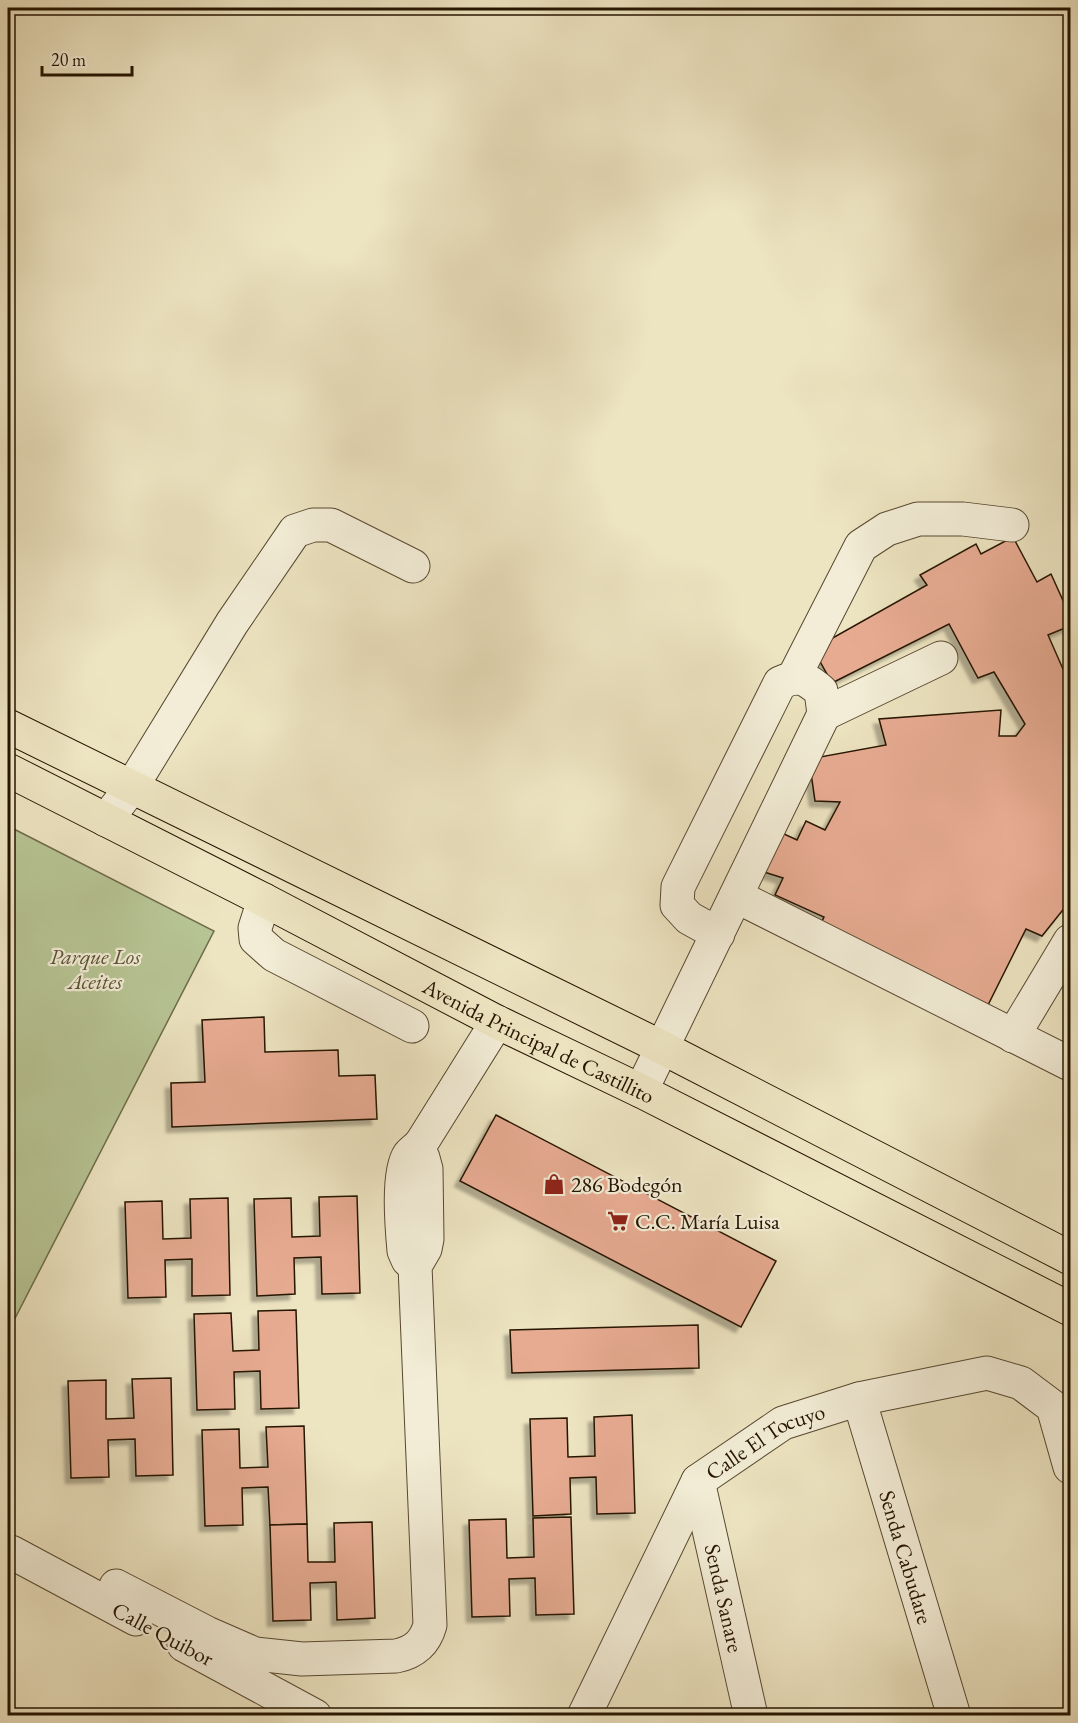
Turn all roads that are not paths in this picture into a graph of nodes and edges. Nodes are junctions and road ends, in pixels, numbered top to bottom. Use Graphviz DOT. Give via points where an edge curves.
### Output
graph roads {
  1 [pos="1012,525"];
  2 [pos="413,566"];
  3 [pos="941,658"];
  4 [pos="794,677"];
  5 [pos="824,714"];
  6 [pos="8,726"];
  7 [pos="8,770"];
  8 [pos="131,788"];
  9 [pos="106,820"];
  10 [pos="736,896"];
  11 [pos="264,900"];
  12 [pos="718,934"];
  13 [pos="1071,942"];
  14 [pos="497,1022"];
  15 [pos="412,1026"];
  16 [pos="1013,1036"];
  17 [pos="663,1048"];
  18 [pos="1068,1056"];
  19 [pos="641,1091"];
  20 [pos="1071,1258"];
  21 [pos="1071,1309"];
  22 [pos="859,1399"];
  23 [pos="1071,1467"];
  24 [pos="698,1481"];
  25 [pos="9,1553"];
  26 [pos="116,1586"];
  27 [pos="315,1716"];
  28 [pos="584,1716"];
  29 [pos="751,1716"];
  30 [pos="954,1716"];
  1 -- 4 [label="street" via="918,519 886,529 861,546"];
  2 -- 8 [label="street" via="331,525 295,531 232,623"];
  3 -- 5 [label="street"];
  4 -- 5 [label="street" via="807,680 821,691"];
  4 -- 12 [label="street" via="780,683 678,887 677,905 689,918"];
  5 -- 10 [label="street"];
  6 -- 8 [label="main road"];
  7 -- 9 [label="main road, Avenida Principal de Castillito"];
  8 -- 9 [label="street"];
  8 -- 17 [label="main road"];
  9 -- 11 [label="main road, Avenida Principal de Castillito"];
  10 -- 12 [label="street"];
  10 -- 16 [label="street"];
  11 -- 14 [label="main road, Avenida Principal de Castillito"];
  11 -- 15 [label="street" via="255,928 256,939 274,955"];
  12 -- 17 [label="street"];
  13 -- 16 [label="street"];
  14 -- 19 [label="main road, Avenida Principal de Castillito"];
  14 -- 26 [label="street" via="417,1149 426,1169 427,1239 415,1266 430,1625 424,1640 407,1654 396,1656 302,1659 255,1654"];
  16 -- 18 [label="street"];
  17 -- 19 [label="street"];
  17 -- 20 [label="main road"];
  19 -- 21 [label="main road, Avenida Principal de Castillito"];
  22 -- 23 [label="street, Calle El Tocuyo" via="987,1373 1021,1383 1053,1407"];
  22 -- 24 [label="street, Calle El Tocuyo" via="783,1423"];
  22 -- 30 [label="street, Senda Cabudare"];
  24 -- 28 [label="street, Calle El Tocuyo"];
  24 -- 29 [label="street, Senda Sanare"];
  25 -- 27 [label="street, Calle Quibor"];
}
